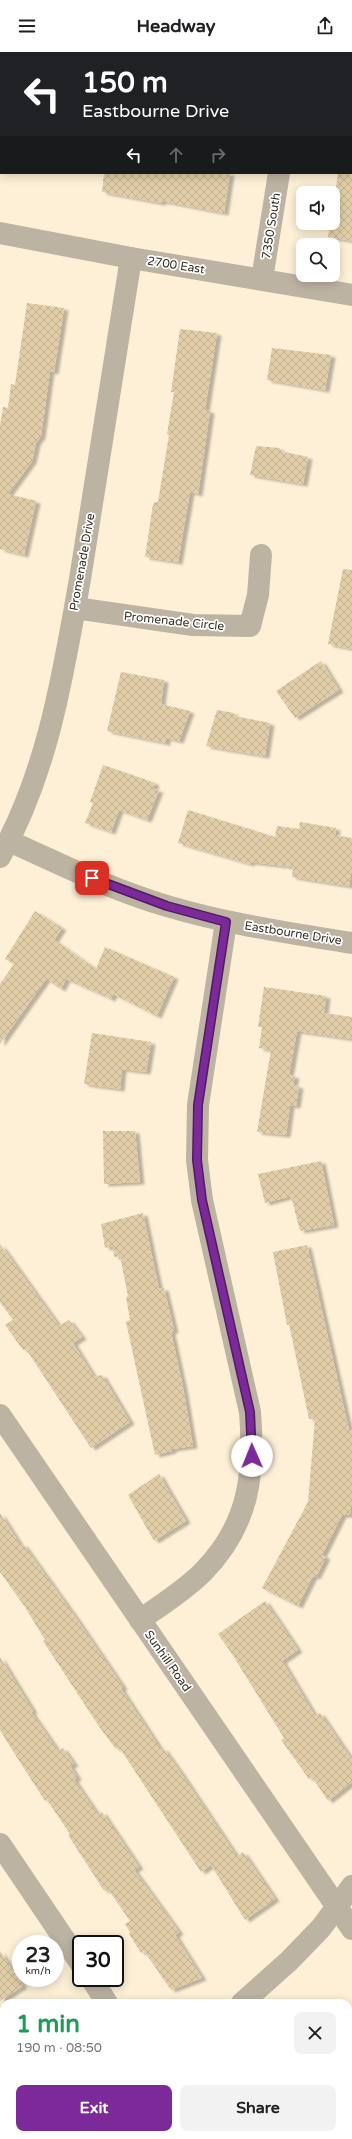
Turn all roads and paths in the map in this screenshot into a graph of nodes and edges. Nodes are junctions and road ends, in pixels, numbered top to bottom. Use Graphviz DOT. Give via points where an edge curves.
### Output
graph roads {
  1 [pos="279,174"];
  2 [pos="0,233"];
  3 [pos="131,258"];
  4 [pos="262,280"];
  5 [pos="352,295"];
  6 [pos="261,555"];
  7 [pos="75,608"];
  8 [pos="4,849"];
  9 [pos="226,922"];
  10 [pos="352,943"];
  11 [pos="0,1415"];
  12 [pos="140,1620"];
  13 [pos="0,1844"];
  14 [pos="352,1886"];
  15 [pos="337,1906"];
  16 [pos="352,1929"];
  17 [pos="72,1951"];
  18 [pos="97,1987"];
  19 [pos="104,1999"];
  20 [pos="246,1999"];
  1 -- 4 [label="street, 7350 South"];
  2 -- 3 [label="street, 2700 East"];
  3 -- 4 [label="street, 2700 East"];
  3 -- 7 [label="street, Promenade Drive"];
  4 -- 5 [label="street, 2700 East"];
  6 -- 7 [label="street, Promenade Circle" via="258,595 250,626 193,625"];
  7 -- 8 [label="street, Promenade Drive" via="54,716 32,784"];
  8 -- 9 [label="street, Eastbourne Drive" via="80,873 141,898"];
  9 -- 10 [label="street, Eastbourne Drive"];
  9 -- 12 [label="street" via="198,1105 197,1160 202,1200 250,1412 251,1478 239,1519 223,1548 202,1572 179,1592"];
  11 -- 12 [label="street, Sunhill Road"];
  12 -- 15 [label="street, Sunhill Road"];
  13 -- 17 [label="street"];
  14 -- 15 [label="street"];
  15 -- 16 [label="street, Sunhill Road"];
  15 -- 20 [label="street" via="321,1928 289,1961"];
  18 -- 19 [label="street"];
}
